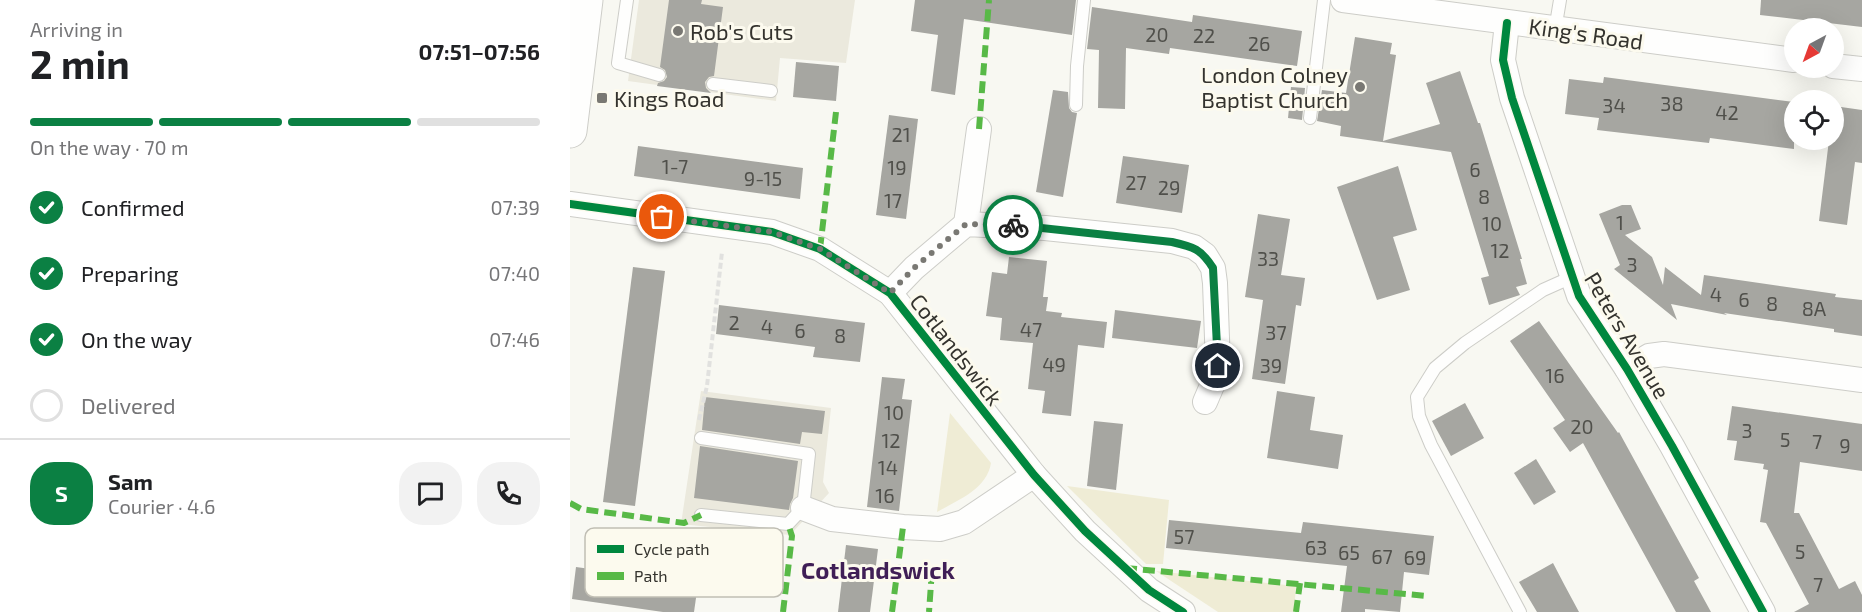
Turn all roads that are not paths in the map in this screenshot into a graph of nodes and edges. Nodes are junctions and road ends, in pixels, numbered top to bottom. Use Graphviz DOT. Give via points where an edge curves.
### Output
graph roads {
  1 [pos="586,0"];
  2 [pos="627,0"];
  3 [pos="1084,0"];
  4 [pos="1324,0"];
  5 [pos="1343,0"];
  6 [pos="1560,0"];
  7 [pos="1507,23"];
  8 [pos="1556,30"];
  9 [pos="1784,59"];
  10 [pos="1844,67"];
  11 [pos="1862,69"];
  12 [pos="659,75"];
  13 [pos="713,84"];
  14 [pos="771,91"];
  15 [pos="1076,105"];
  16 [pos="1310,118"];
  17 [pos="979,129"];
  18 [pos="570,131"];
  19 [pos="570,204"];
  20 [pos="966,224"];
  21 [pos="1572,277"];
  22 [pos="890,293"];
  23 [pos="1627,369"];
  24 [pos="1862,380"];
  25 [pos="1205,402"];
  26 [pos="701,438"];
  27 [pos="1034,475"];
  28 [pos="803,508"];
  29 [pos="701,515"];
  30 [pos="1183,612"];
  31 [pos="1520,612"];
  32 [pos="1763,612"];
  1 -- 18 [label="street"];
  2 -- 12 [label="lane" via="618,63"];
  3 -- 15 [label="lane"];
  4 -- 16 [label="lane"];
  5 -- 7 [label="street, King's Road"];
  6 -- 8 [label="lane"];
  7 -- 8 [label="street, King's Road"];
  7 -- 21 [label="street, Peters Avenue" via="1503,60 1512,98"];
  8 -- 9 [label="street, King's Road"];
  10 -- 11 [label="street"];
  13 -- 14 [label="lane"];
  17 -- 20 [label="street"];
  19 -- 22 [label="street, Cotlandswick" via="772,232 820,249"];
  20 -- 22 [label="street, Cotlandswick"];
  20 -- 25 [label="street" via="1172,242 1194,247 1205,255 1215,282 1218,366"];
  21 -- 23 [label="street, Peters Avenue" via="1579,296"];
  21 -- 31 [label="lane" via="1543,290 1464,343 1436,368 1417,397 1419,416 1431,445"];
  22 -- 27 [label="street, Cotlandswick"];
  23 -- 24 [label="street" via="1649,356 1678,355"];
  23 -- 32 [label="street, Peters Avenue"];
  26 -- 28 [label="lane" via="809,454"];
  27 -- 28 [label="street" via="964,522 940,529 832,519"];
  27 -- 30 [label="street, Cotlandswick" via="1122,568"];
  28 -- 29 [label="lane" via="788,524"];
}
